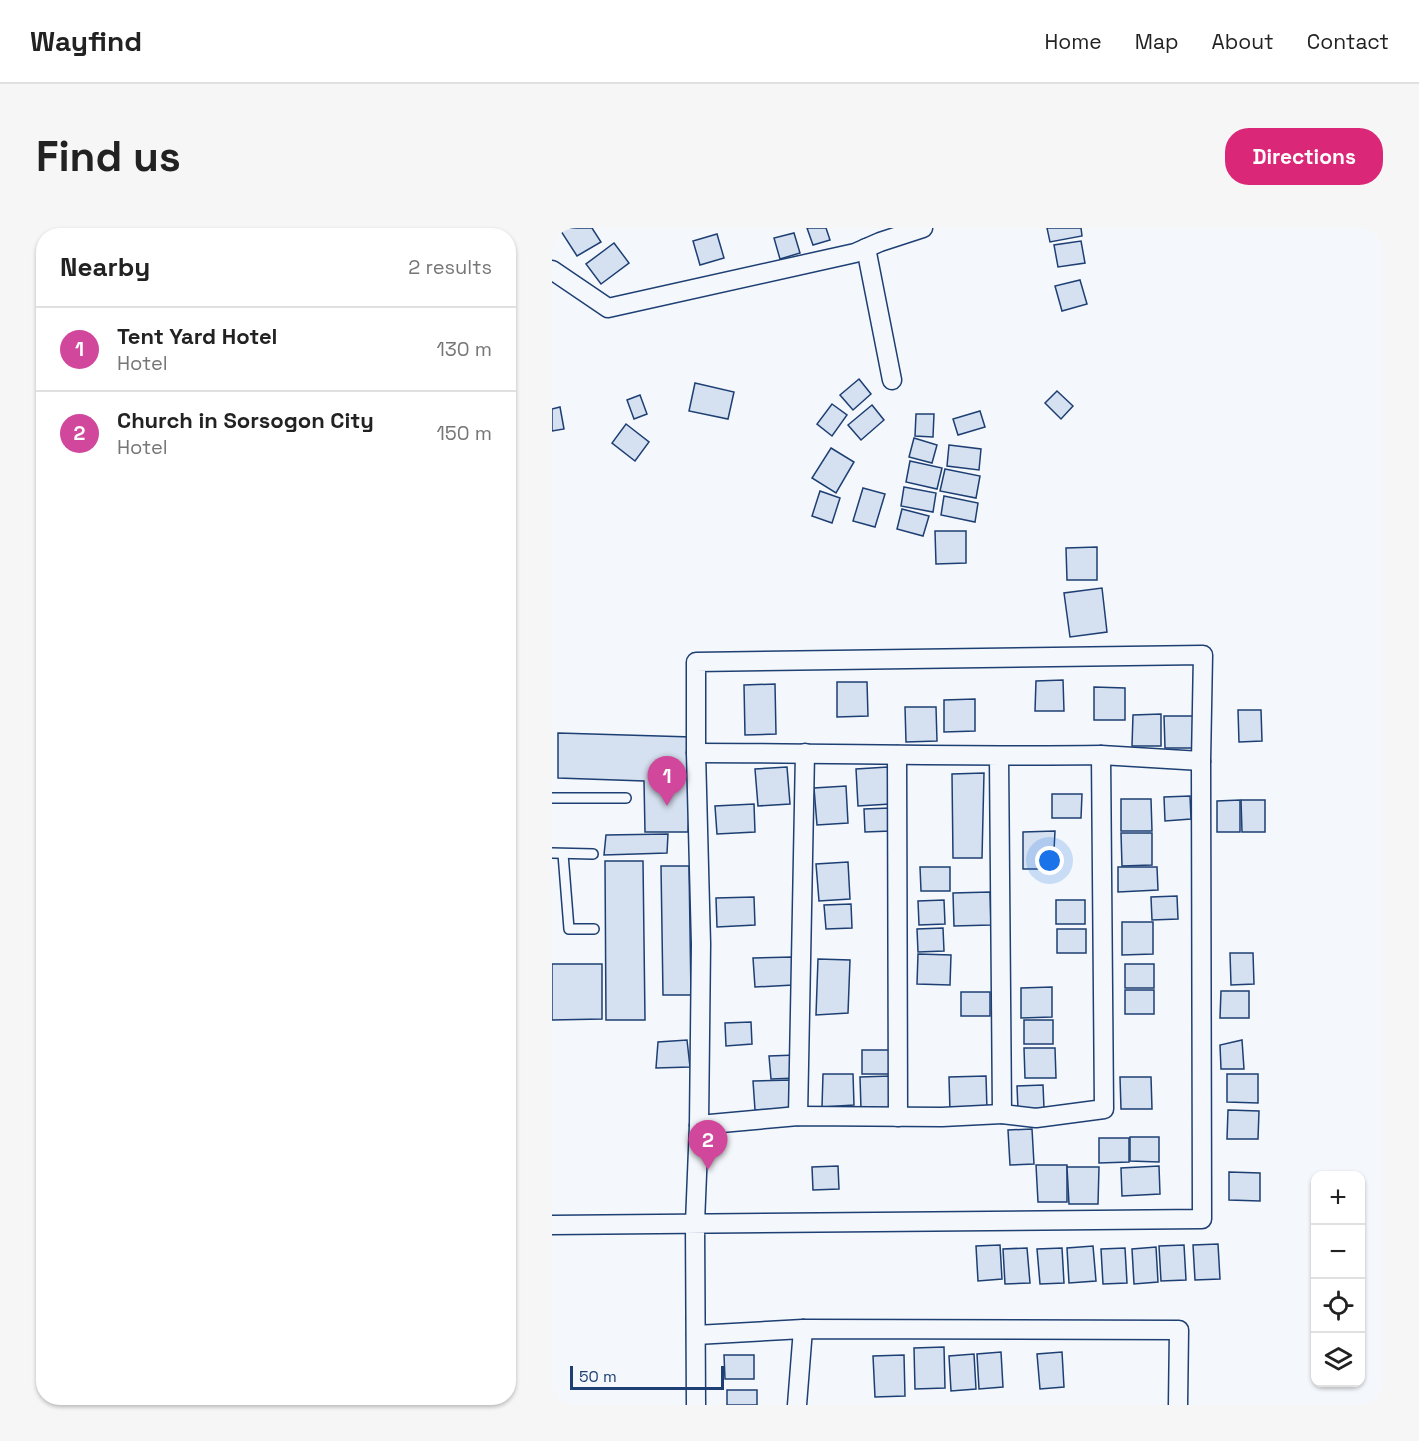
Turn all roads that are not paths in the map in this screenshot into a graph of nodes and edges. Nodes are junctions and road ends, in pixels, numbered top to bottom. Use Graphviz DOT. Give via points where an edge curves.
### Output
graph roads {
  1 [pos="923,228"];
  2 [pos="866,248"];
  3 [pos="552,270"];
  4 [pos="892,380"];
  5 [pos="696,753"];
  6 [pos="805,753"];
  7 [pos="897,755"];
  8 [pos="1101,755"];
  9 [pos="999,757"];
  10 [pos="1201,761"];
  11 [pos="552,798"];
  12 [pos="626,798"];
  13 [pos="552,854"];
  14 [pos="563,854"];
  15 [pos="593,855"];
  16 [pos="594,929"];
  17 [pos="1002,1114"];
  18 [pos="798,1116"];
  19 [pos="898,1117"];
  20 [pos="699,1125"];
  21 [pos="695,1223"];
  22 [pos="552,1225"];
  23 [pos="803,1329"];
  24 [pos="696,1335"];
  25 [pos="696,1405"];
  26 [pos="797,1405"];
  27 [pos="1178,1405"];
  1 -- 2 [label="street"];
  2 -- 3 [label="street" via="608,308"];
  2 -- 4 [label="street"];
  5 -- 6 [label="street"];
  5 -- 10 [label="street" via="696,662 1203,655"];
  5 -- 20 [label="street" via="701,944"];
  6 -- 7 [label="street"];
  6 -- 18 [label="street"];
  7 -- 9 [label="street"];
  7 -- 19 [label="street"];
  8 -- 9 [label="street"];
  8 -- 10 [label="street"];
  8 -- 17 [label="street" via="1104,1109 1036,1118"];
  9 -- 17 [label="street"];
  10 -- 21 [label="street" via="1202,1219"];
  11 -- 12 [label="lane"];
  13 -- 14 [label="lane"];
  14 -- 15 [label="lane"];
  14 -- 16 [label="lane" via="569,929"];
  17 -- 19 [label="street"];
  18 -- 19 [label="street"];
  18 -- 20 [label="street"];
  20 -- 21 [label="street"];
  21 -- 22 [label="street"];
  21 -- 24 [label="street"];
  23 -- 24 [label="street"];
  23 -- 26 [label="street"];
  23 -- 27 [label="street" via="1179,1330"];
  24 -- 25 [label="street"];
}
